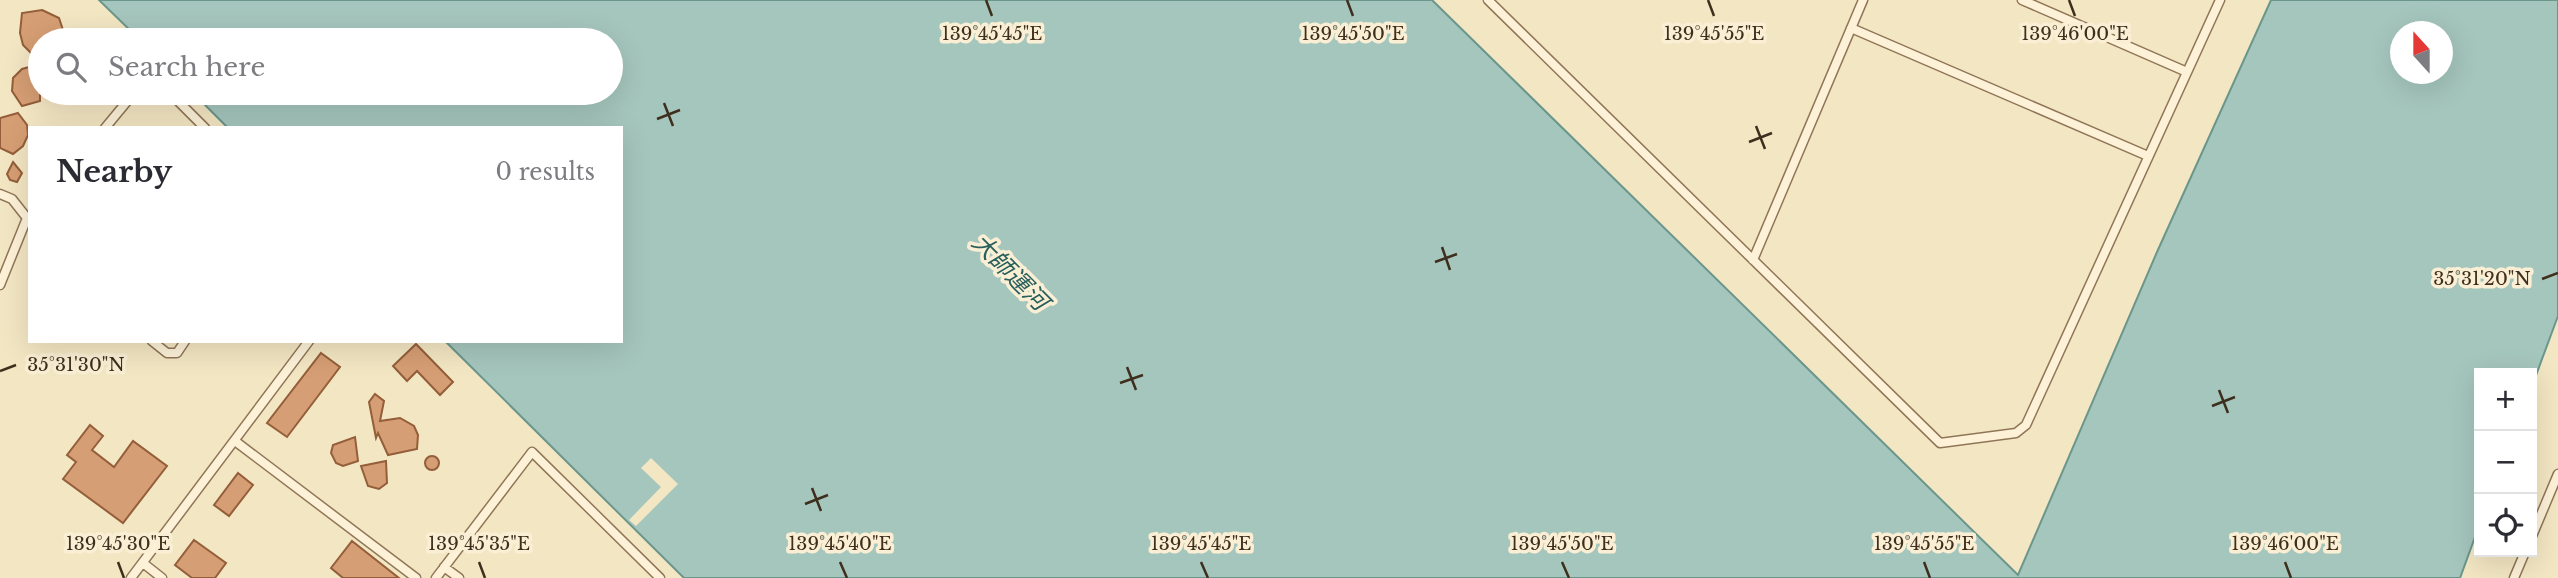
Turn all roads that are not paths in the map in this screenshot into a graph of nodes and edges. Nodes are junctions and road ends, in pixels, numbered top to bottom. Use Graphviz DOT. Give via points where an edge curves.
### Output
graph roads {
  1 [pos="1488,0"];
  2 [pos="1863,0"];
  3 [pos="2022,0"];
  4 [pos="2220,0"];
  5 [pos="1851,28"];
  6 [pos="2187,72"];
  7 [pos="124,105"];
  8 [pos="182,105"];
  9 [pos="107,126"];
  10 [pos="203,126"];
  11 [pos="2148,156"];
  12 [pos="0,194"];
  13 [pos="1753,260"];
  14 [pos="0,285"];
  15 [pos="154,343"];
  16 [pos="184,343"];
  17 [pos="308,343"];
  18 [pos="235,440"];
  19 [pos="2558,474"];
  20 [pos="2537,524"];
  21 [pos="2523,557"];
  22 [pos="143,563"];
  23 [pos="444,567"];
  24 [pos="131,578"];
  25 [pos="162,578"];
  26 [pos="416,578"];
  27 [pos="436,578"];
  28 [pos="459,578"];
  29 [pos="660,578"];
  30 [pos="2514,578"];
  1 -- 13 [label="lane"];
  2 -- 5 [label="lane"];
  3 -- 6 [label="lane"];
  4 -- 6 [label="lane"];
  5 -- 11 [label="lane"];
  5 -- 13 [label="lane"];
  6 -- 11 [label="lane"];
  7 -- 9 [label="lane"];
  8 -- 10 [label="lane"];
  11 -- 13 [label="lane" via="2026,425 2015,433 1940,443"];
  12 -- 14 [label="lane" via="12,199 27,218"];
  15 -- 16 [label="lane" via="167,353 177,353"];
  17 -- 18 [label="lane"];
  18 -- 22 [label="lane"];
  18 -- 26 [label="lane"];
  19 -- 20 [label="lane"];
  21 -- 30 [label="lane"];
  22 -- 24 [label="lane"];
  22 -- 25 [label="lane"];
  23 -- 27 [label="lane"];
  23 -- 28 [label="lane"];
  23 -- 29 [label="lane" via="531,452"];
}
